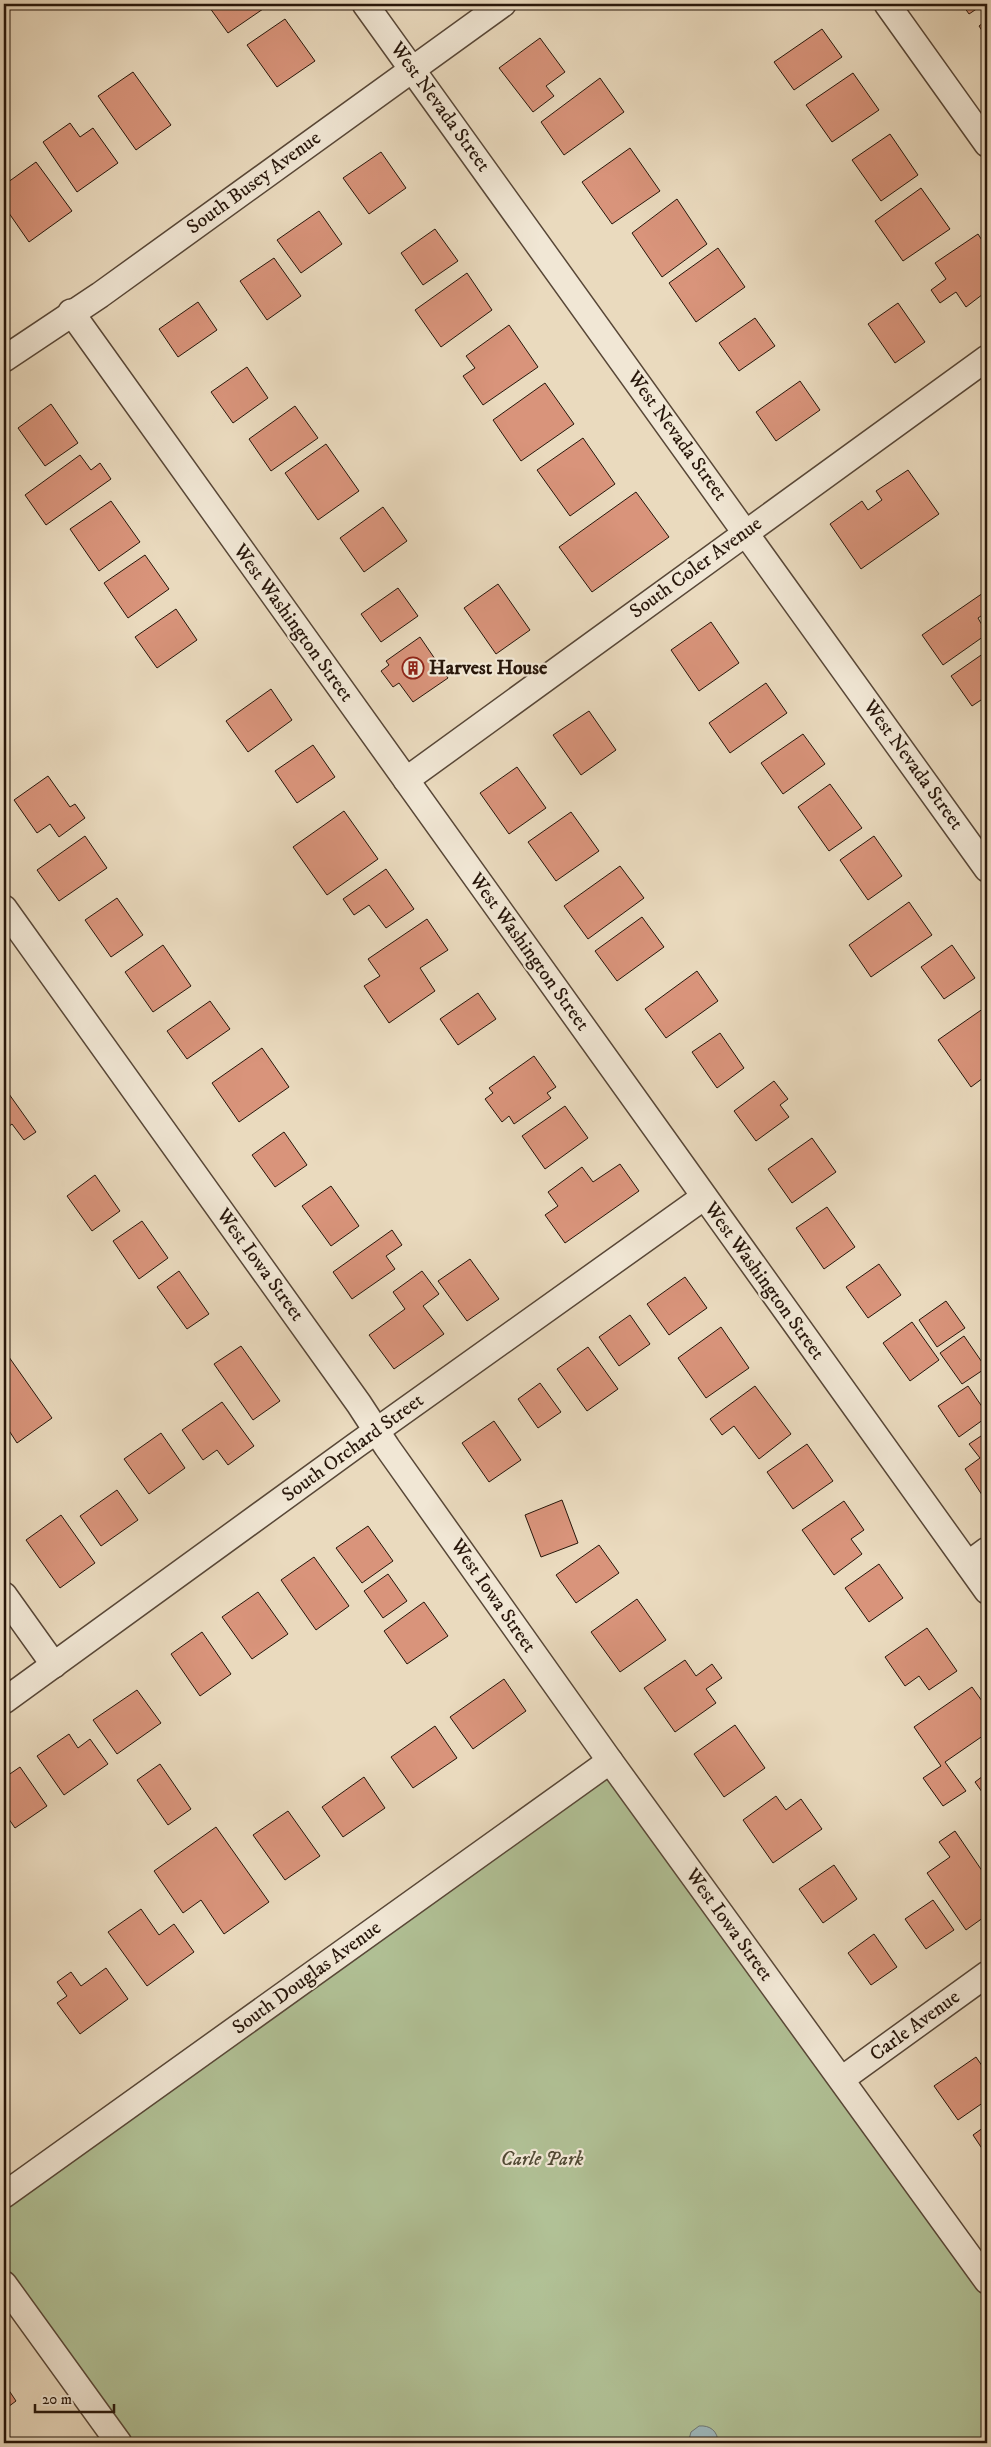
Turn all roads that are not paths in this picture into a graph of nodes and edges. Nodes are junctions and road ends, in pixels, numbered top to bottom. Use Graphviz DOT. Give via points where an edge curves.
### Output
graph roads {
  1 [pos="365,4"];
  2 [pos="503,4"];
  3 [pos="887,4"];
  4 [pos="412,69"];
  5 [pos="987,144"];
  6 [pos="72,312"];
  7 [pos="987,358"];
  8 [pos="4,359"];
  9 [pos="746,532"];
  10 [pos="406,780"];
  11 [pos="987,869"];
  12 [pos="4,908"];
  13 [pos="704,1198"];
  14 [pos="376,1431"];
  15 [pos="978,1557"];
  16 [pos="987,1591"];
  17 [pos="4,1595"];
  18 [pos="54,1665"];
  19 [pos="4,1701"];
  20 [pos="610,1761"];
  21 [pos="987,1974"];
  22 [pos="842,2079"];
  23 [pos="4,2195"];
  24 [pos="987,2281"];
  25 [pos="4,2284"];
  26 [pos="119,2443"];
  1 -- 4 [label="street, West Nevada Street"];
  2 -- 4 [label="street, South Busey Avenue"];
  3 -- 5 [label="street"];
  4 -- 6 [label="street, South Busey Avenue"];
  4 -- 9 [label="street, West Nevada Street"];
  6 -- 8 [label="street, South Busey Avenue"];
  6 -- 10 [label="street, West Washington Street"];
  7 -- 9 [label="street, South Coler Avenue"];
  9 -- 10 [label="street, South Coler Avenue"];
  9 -- 11 [label="street, West Nevada Street"];
  10 -- 13 [label="street, West Washington Street"];
  12 -- 14 [label="street, West Iowa Street"];
  13 -- 14 [label="street, South Orchard Street"];
  13 -- 15 [label="street, West Washington Street"];
  14 -- 18 [label="street, South Orchard Street"];
  14 -- 20 [label="street, West Iowa Street"];
  15 -- 16 [label="street, West Washington Street"];
  17 -- 18 [label="street"];
  18 -- 19 [label="street, South Orchard Street"];
  20 -- 22 [label="street, West Iowa Street"];
  20 -- 23 [label="street, South Douglas Avenue"];
  21 -- 22 [label="street, Carle Avenue"];
  22 -- 24 [label="street, West Iowa Street"];
  25 -- 26 [label="street"];
}
